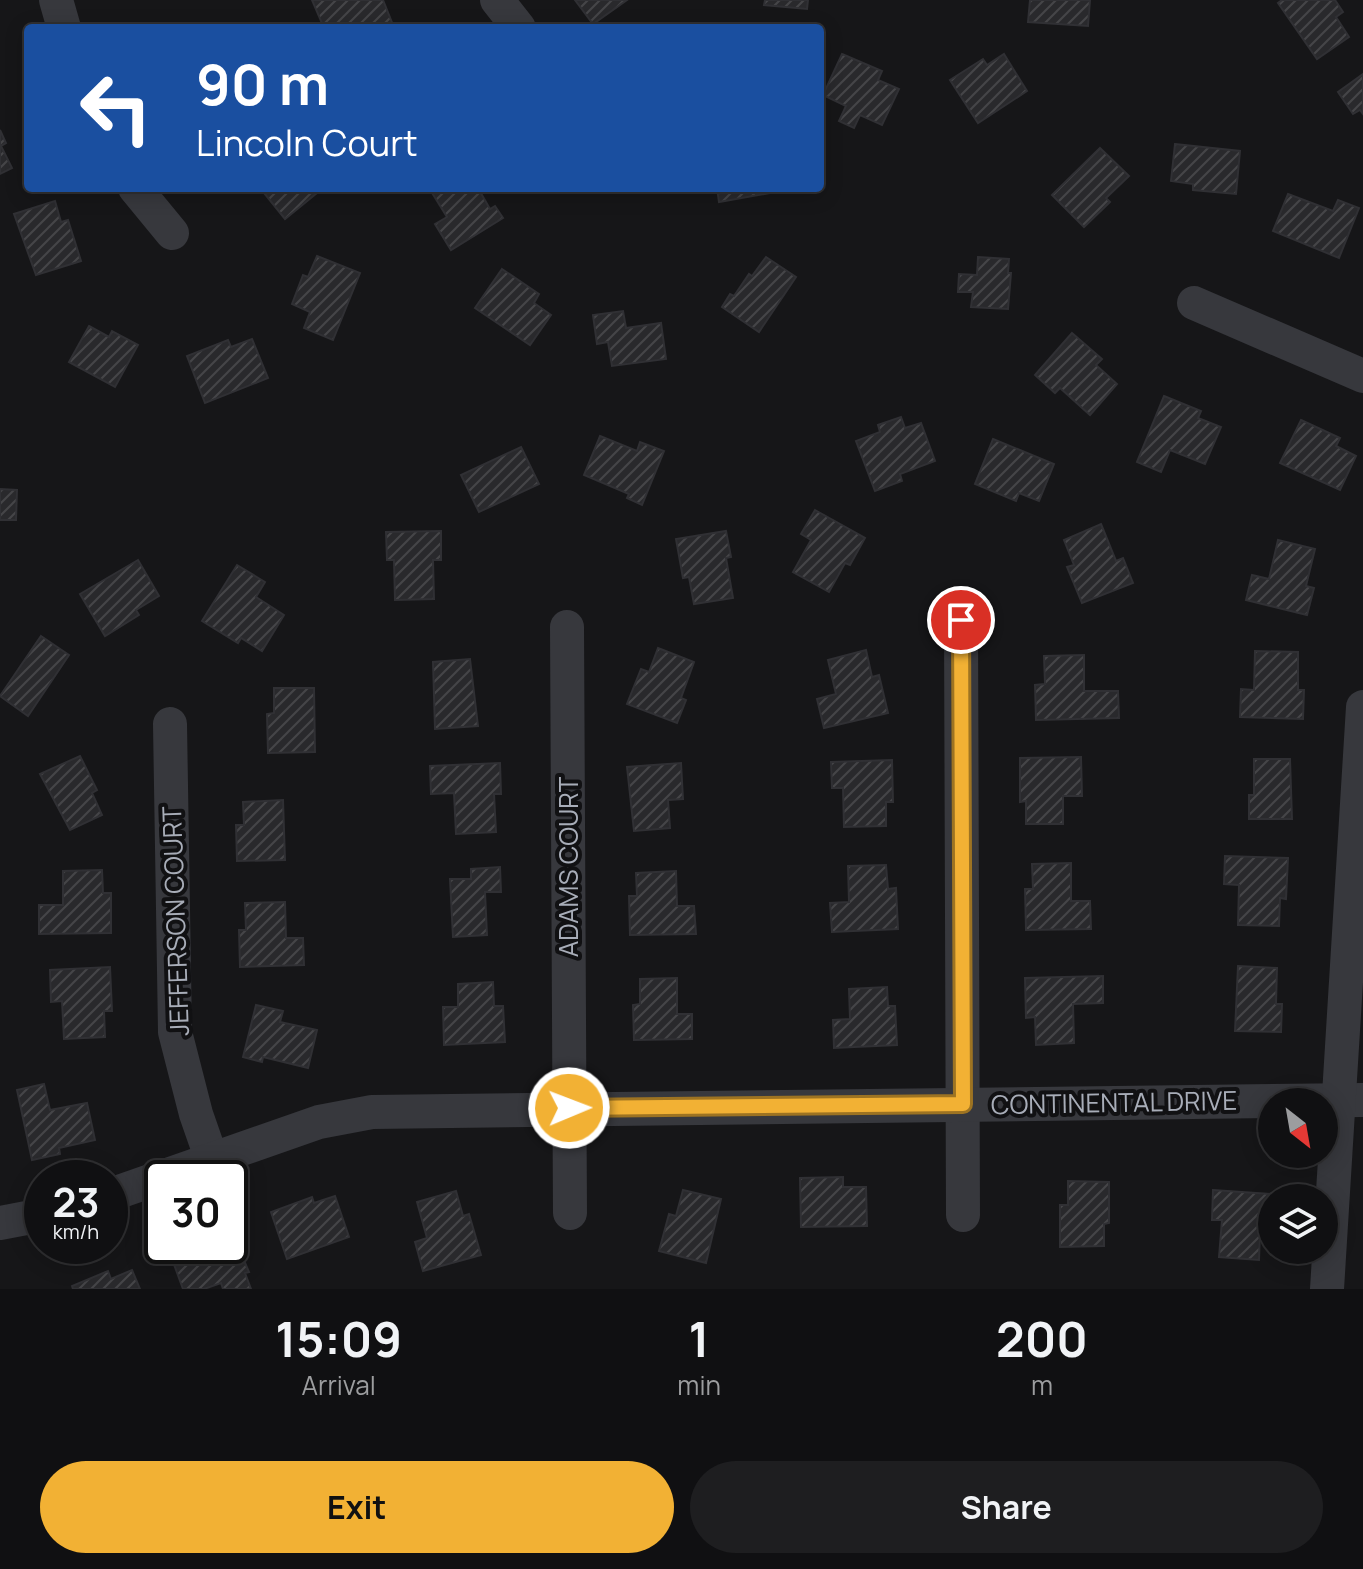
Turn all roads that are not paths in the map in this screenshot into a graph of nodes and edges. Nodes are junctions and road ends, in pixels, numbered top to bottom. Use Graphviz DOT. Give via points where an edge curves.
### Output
graph roads {
  1 [pos="56,0"];
  2 [pos="497,0"];
  3 [pos="63,24"];
  4 [pos="516,24"];
  5 [pos="138,192"];
  6 [pos="172,233"];
  7 [pos="1194,303"];
  8 [pos="1363,376"];
  9 [pos="961,620"];
  10 [pos="567,627"];
  11 [pos="1363,707"];
  12 [pos="170,724"];
  13 [pos="1352,1100"];
  14 [pos="963,1104"];
  15 [pos="569,1108"];
  16 [pos="212,1160"];
  17 [pos="570,1213"];
  18 [pos="963,1215"];
  19 [pos="24,1218"];
  20 [pos="0,1223"];
  21 [pos="1327,1289"];
  1 -- 3 [label="street"];
  2 -- 4 [label="street"];
  5 -- 6 [label="street"];
  7 -- 8 [label="street"];
  9 -- 14 [label="street"];
  10 -- 15 [label="street, ADAMS COURT"];
  11 -- 13 [label="street"];
  12 -- 16 [label="street, JEFFERSON COURT" via="175,1032"];
  13 -- 14 [label="street, CONTINENTAL DRIVE"];
  13 -- 21 [label="street"];
  14 -- 15 [label="street, CONTINENTAL DRIVE"];
  14 -- 18 [label="street"];
  15 -- 16 [label="street, CONTINENTAL DRIVE" via="372,1112 319,1122"];
  15 -- 17 [label="street, ADAMS COURT"];
  19 -- 20 [label="street"];
}
